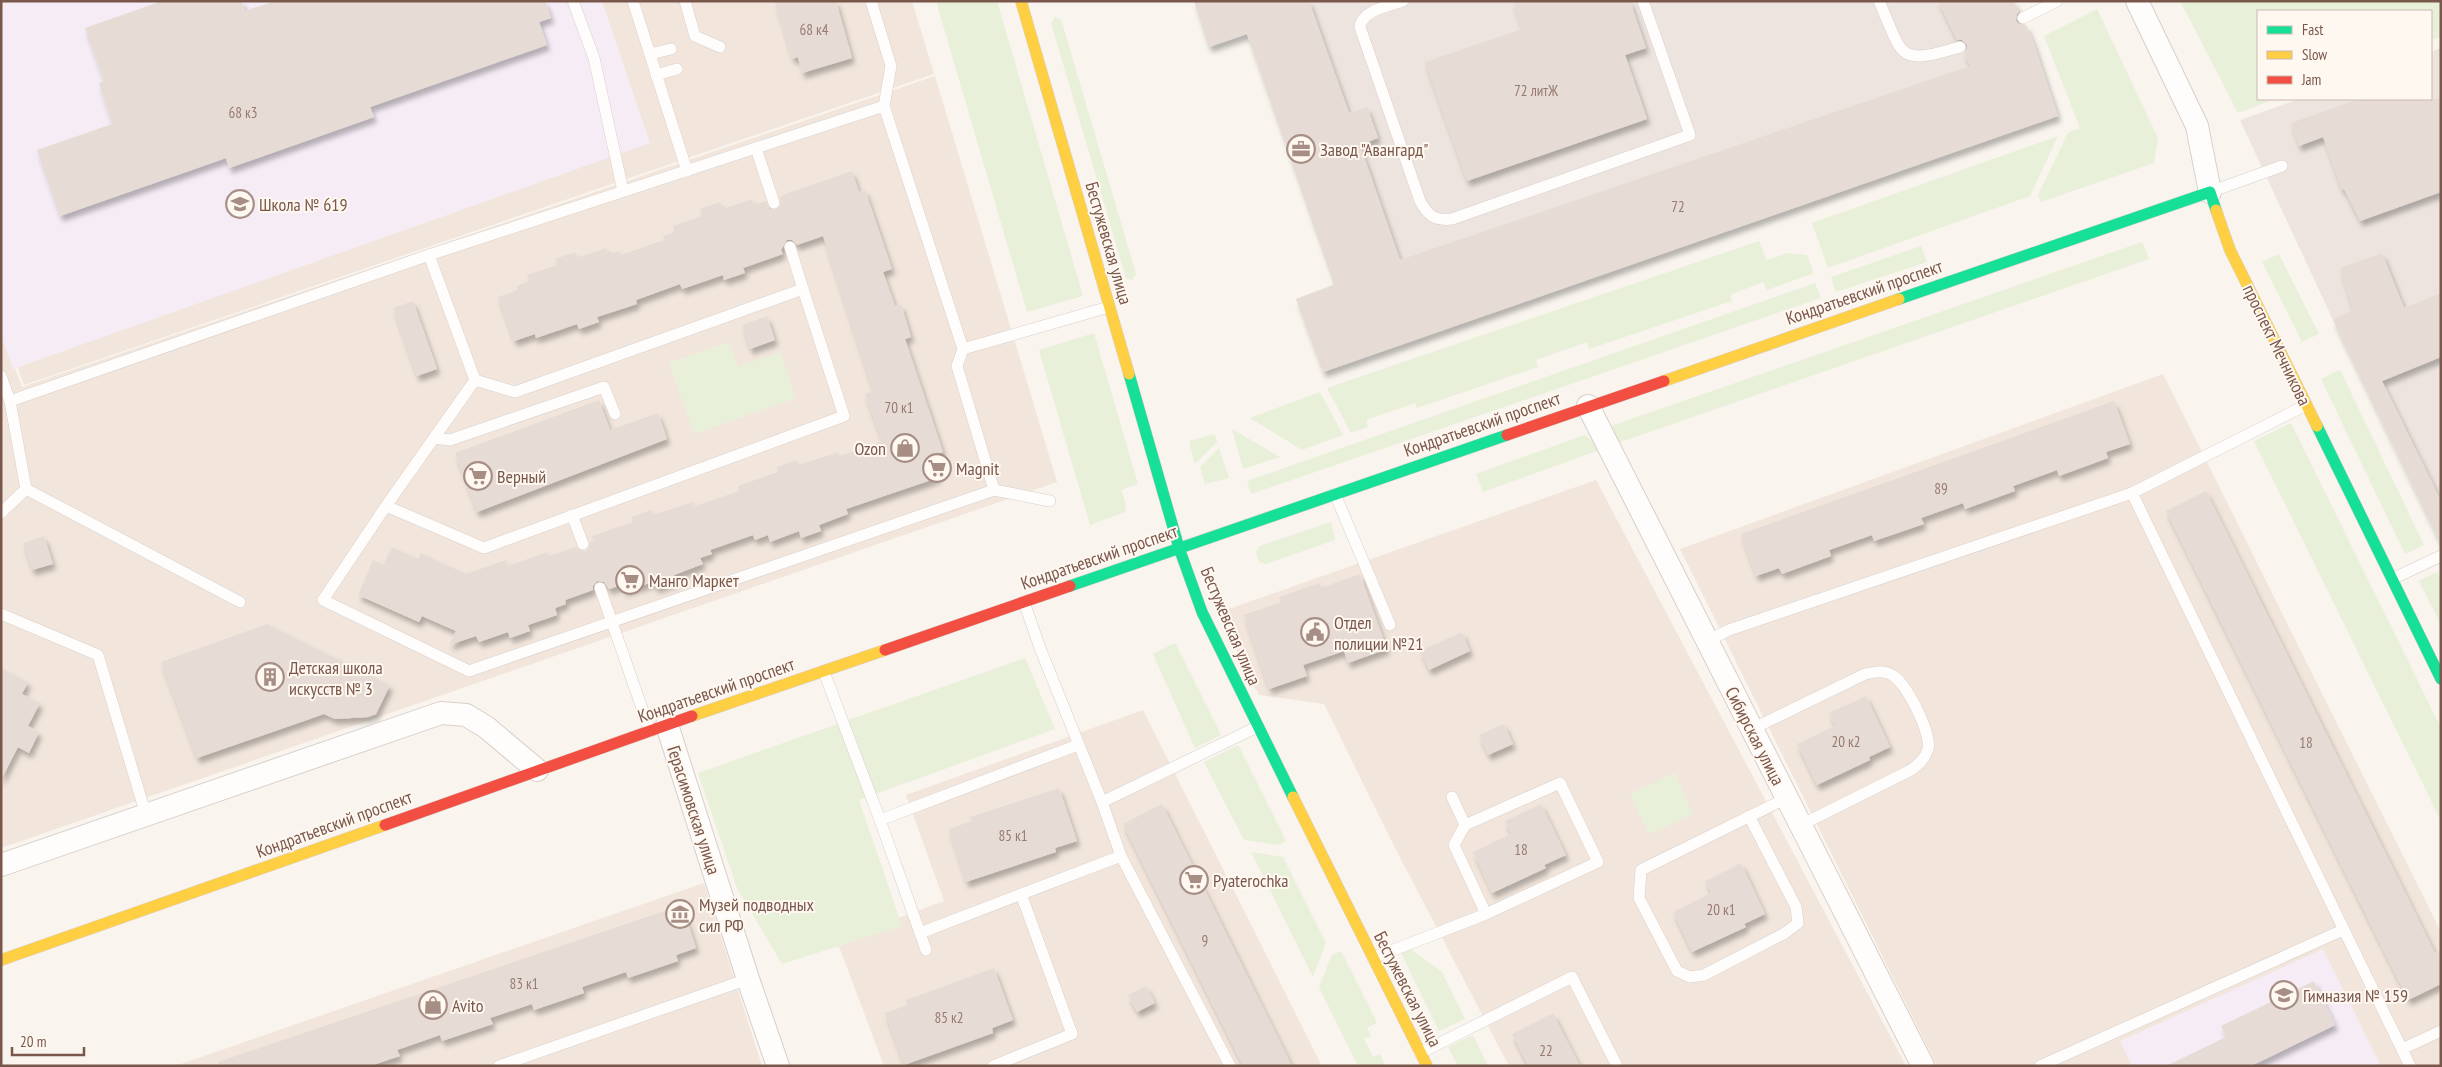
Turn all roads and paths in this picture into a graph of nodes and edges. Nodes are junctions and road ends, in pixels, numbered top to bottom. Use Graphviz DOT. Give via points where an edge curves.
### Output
graph roads {
  1 [pos="573,1"];
  2 [pos="633,1"];
  3 [pos="685,1"];
  4 [pos="871,1"];
  5 [pos="1021,1"];
  6 [pos="1403,1"];
  7 [pos="1643,1"];
  8 [pos="1879,1"];
  9 [pos="2137,1"];
  10 [pos="2052,2"];
  11 [pos="2023,18"];
  12 [pos="1960,47"];
  13 [pos="720,48"];
  14 [pos="671,49"];
  15 [pos="650,54"];
  16 [pos="677,70"];
  17 [pos="656,75"];
  18 [pos="884,106"];
  19 [pos="756,148"];
  20 [pos="2282,166"];
  21 [pos="686,171"];
  22 [pos="623,192"];
  23 [pos="2210,192"];
  24 [pos="774,203"];
  25 [pos="790,247"];
  26 [pos="429,255"];
  27 [pos="803,289"];
  28 [pos="1109,307"];
  29 [pos="963,348"];
  30 [pos="1,376"];
  31 [pos="475,380"];
  32 [pos="10,401"];
  33 [pos="2306,405"];
  34 [pos="1588,406"];
  35 [pos="615,414"];
  36 [pos="434,438"];
  37 [pos="26,489"];
  38 [pos="994,490"];
  39 [pos="2132,493"];
  40 [pos="1335,494"];
  41 [pos="1050,501"];
  42 [pos="386,506"];
  43 [pos="1,513"];
  44 [pos="572,515"];
  45 [pos="584,544"];
  46 [pos="1179,548"];
  47 [pos="2441,556"];
  48 [pos="2392,580"];
  49 [pos="600,588"];
  50 [pos="240,602"];
  51 [pos="1024,602"];
  52 [pos="1,614"];
  53 [pos="611,621"];
  54 [pos="1390,625"];
  55 [pos="1707,641"];
  56 [pos="824,672"];
  57 [pos="2440,675"];
  58 [pos="1257,727"];
  59 [pos="659,728"];
  60 [pos="1752,729"];
  61 [pos="1078,745"];
  62 [pos="537,770"];
  63 [pos="1452,798"];
  64 [pos="1787,798"];
  65 [pos="1102,802"];
  66 [pos="146,815"];
  67 [pos="1749,816"];
  68 [pos="880,820"];
  69 [pos="1465,825"];
  70 [pos="1801,825"];
  71 [pos="1121,856"];
  72 [pos="1,865"];
  73 [pos="1022,894"];
  74 [pos="1486,914"];
  75 [pos="2343,930"];
  76 [pos="920,933"];
  77 [pos="926,950"];
  78 [pos="1373,958"];
  79 [pos="1,960"];
  80 [pos="748,979"];
  81 [pos="2441,1032"];
  82 [pos="2402,1049"];
  83 [pos="1420,1053"];
  84 [pos="499,1066"];
  85 [pos="778,1066"];
  86 [pos="992,1066"];
  87 [pos="1230,1066"];
  88 [pos="1427,1066"];
  89 [pos="1617,1066"];
  90 [pos="1923,1066"];
  91 [pos="2040,1066"];
  92 [pos="2410,1066"];
  1 -- 22 [label="lane" via="594,58"];
  2 -- 15 [label="lane"];
  3 -- 13 [label="lane" via="695,36"];
  4 -- 18 [label="lane" via="891,66"];
  5 -- 28 [label="street, Бестужевская улица"];
  6 -- 7 [label="lane" via="1368,14 1360,27 1420,201 1432,218 1442,220 1690,135"];
  8 -- 12 [label="lane" via="1905,54 1924,57"];
  9 -- 23 [label="street, проспект Мечникова" via="2197,126"];
  10 -- 11 [label="lane"];
  14 -- 15 [label="lane"];
  15 -- 17 [label="lane"];
  16 -- 17 [label="lane"];
  17 -- 21 [label="lane"];
  18 -- 19 [label="lane"];
  18 -- 29 [label="lane"];
  19 -- 21 [label="lane"];
  19 -- 24 [label="lane"];
  20 -- 23 [label="lane"];
  21 -- 22 [label="lane"];
  22 -- 26 [label="lane"];
  23 -- 33 [label="street, проспект Мечникова" via="2230,250"];
  23 -- 34 [label="street, Кондратьевский проспект"];
  25 -- 27 [label="lane"];
  26 -- 31 [label="lane"];
  26 -- 32 [label="lane"];
  27 -- 31 [label="lane" via="515,392"];
  27 -- 44 [label="lane" via="844,416"];
  28 -- 29 [label="lane"];
  28 -- 46 [label="street, Бестужевская улица"];
  29 -- 38 [label="lane" via="957,366"];
  30 -- 32 [label="lane"];
  31 -- 36 [label="lane"];
  32 -- 37 [label="lane"];
  33 -- 39 [label="lane"];
  33 -- 48 [label="street, проспект Мечникова"];
  34 -- 40 [label="street, Кондратьевский проспект"];
  34 -- 55 [label="street, Сибирская улица"];
  35 -- 36 [label="lane" via="604,387 450,440"];
  36 -- 42 [label="lane"];
  37 -- 43 [label="lane"];
  37 -- 50 [label="lane"];
  38 -- 41 [label="lane"];
  38 -- 53 [label="lane"];
  39 -- 55 [label="lane" via="1729,630"];
  39 -- 75 [label="lane"];
  40 -- 46 [label="street, Кондратьевский проспект"];
  40 -- 54 [label="lane"];
  42 -- 44 [label="lane" via="484,548"];
  42 -- 53 [label="lane" via="323,600 469,671"];
  44 -- 45 [label="lane"];
  46 -- 51 [label="street, Кондратьевский проспект"];
  46 -- 58 [label="street, Бестужевская улица" via="1202,612"];
  47 -- 48 [label="lane"];
  48 -- 57 [label="street, проспект Мечникова"];
  49 -- 53 [label="lane"];
  51 -- 56 [label="street, Кондратьевский проспект"];
  51 -- 61 [label="lane"];
  52 -- 66 [label="lane" via="98,655"];
  53 -- 59 [label="lane"];
  55 -- 60 [label="street, Сибирская улица"];
  56 -- 59 [label="street, Кондратьевский проспект"];
  56 -- 68 [label="lane"];
  58 -- 65 [label="lane"];
  58 -- 78 [label="street, Бестужевская улица"];
  59 -- 62 [label="street, Кондратьевский проспект"];
  59 -- 80 [label="street, Герасимовская улица"];
  60 -- 64 [label="street, Сибирская улица"];
  60 -- 70 [label="lane" via="1865,674 1878,671 1891,674 1902,682 1928,732 1928,748 1921,763"];
  61 -- 65 [label="lane"];
  61 -- 68 [label="lane"];
  62 -- 66 [label="street" via="486,727 466,715 441,713"];
  62 -- 79 [label="street, Кондратьевский проспект"];
  63 -- 69 [label="lane"];
  64 -- 67 [label="lane"];
  64 -- 70 [label="street, Сибирская улица"];
  65 -- 71 [label="lane"];
  66 -- 72 [label="street"];
  67 -- 67 [label="lane" via="1641,870 1640,898 1677,971 1690,976 1704,975 1798,923 1796,907"];
  68 -- 76 [label="lane"];
  69 -- 74 [label="lane" via="1454,845"];
  69 -- 74 [label="lane" via="1560,783 1598,862"];
  70 -- 90 [label="street, Сибирская улица"];
  71 -- 73 [label="lane"];
  71 -- 87 [label="lane"];
  73 -- 76 [label="lane"];
  73 -- 86 [label="lane" via="1072,1034"];
  74 -- 78 [label="lane"];
  75 -- 82 [label="lane"];
  75 -- 91 [label="lane"];
  76 -- 77 [label="lane"];
  78 -- 83 [label="street, Бестужевская улица"];
  80 -- 84 [label="lane"];
  80 -- 85 [label="street, Герасимовская улица"];
  81 -- 82 [label="lane"];
  82 -- 92 [label="lane"];
  83 -- 88 [label="street, Бестужевская улица"];
  83 -- 89 [label="lane" via="1572,977"];
}
